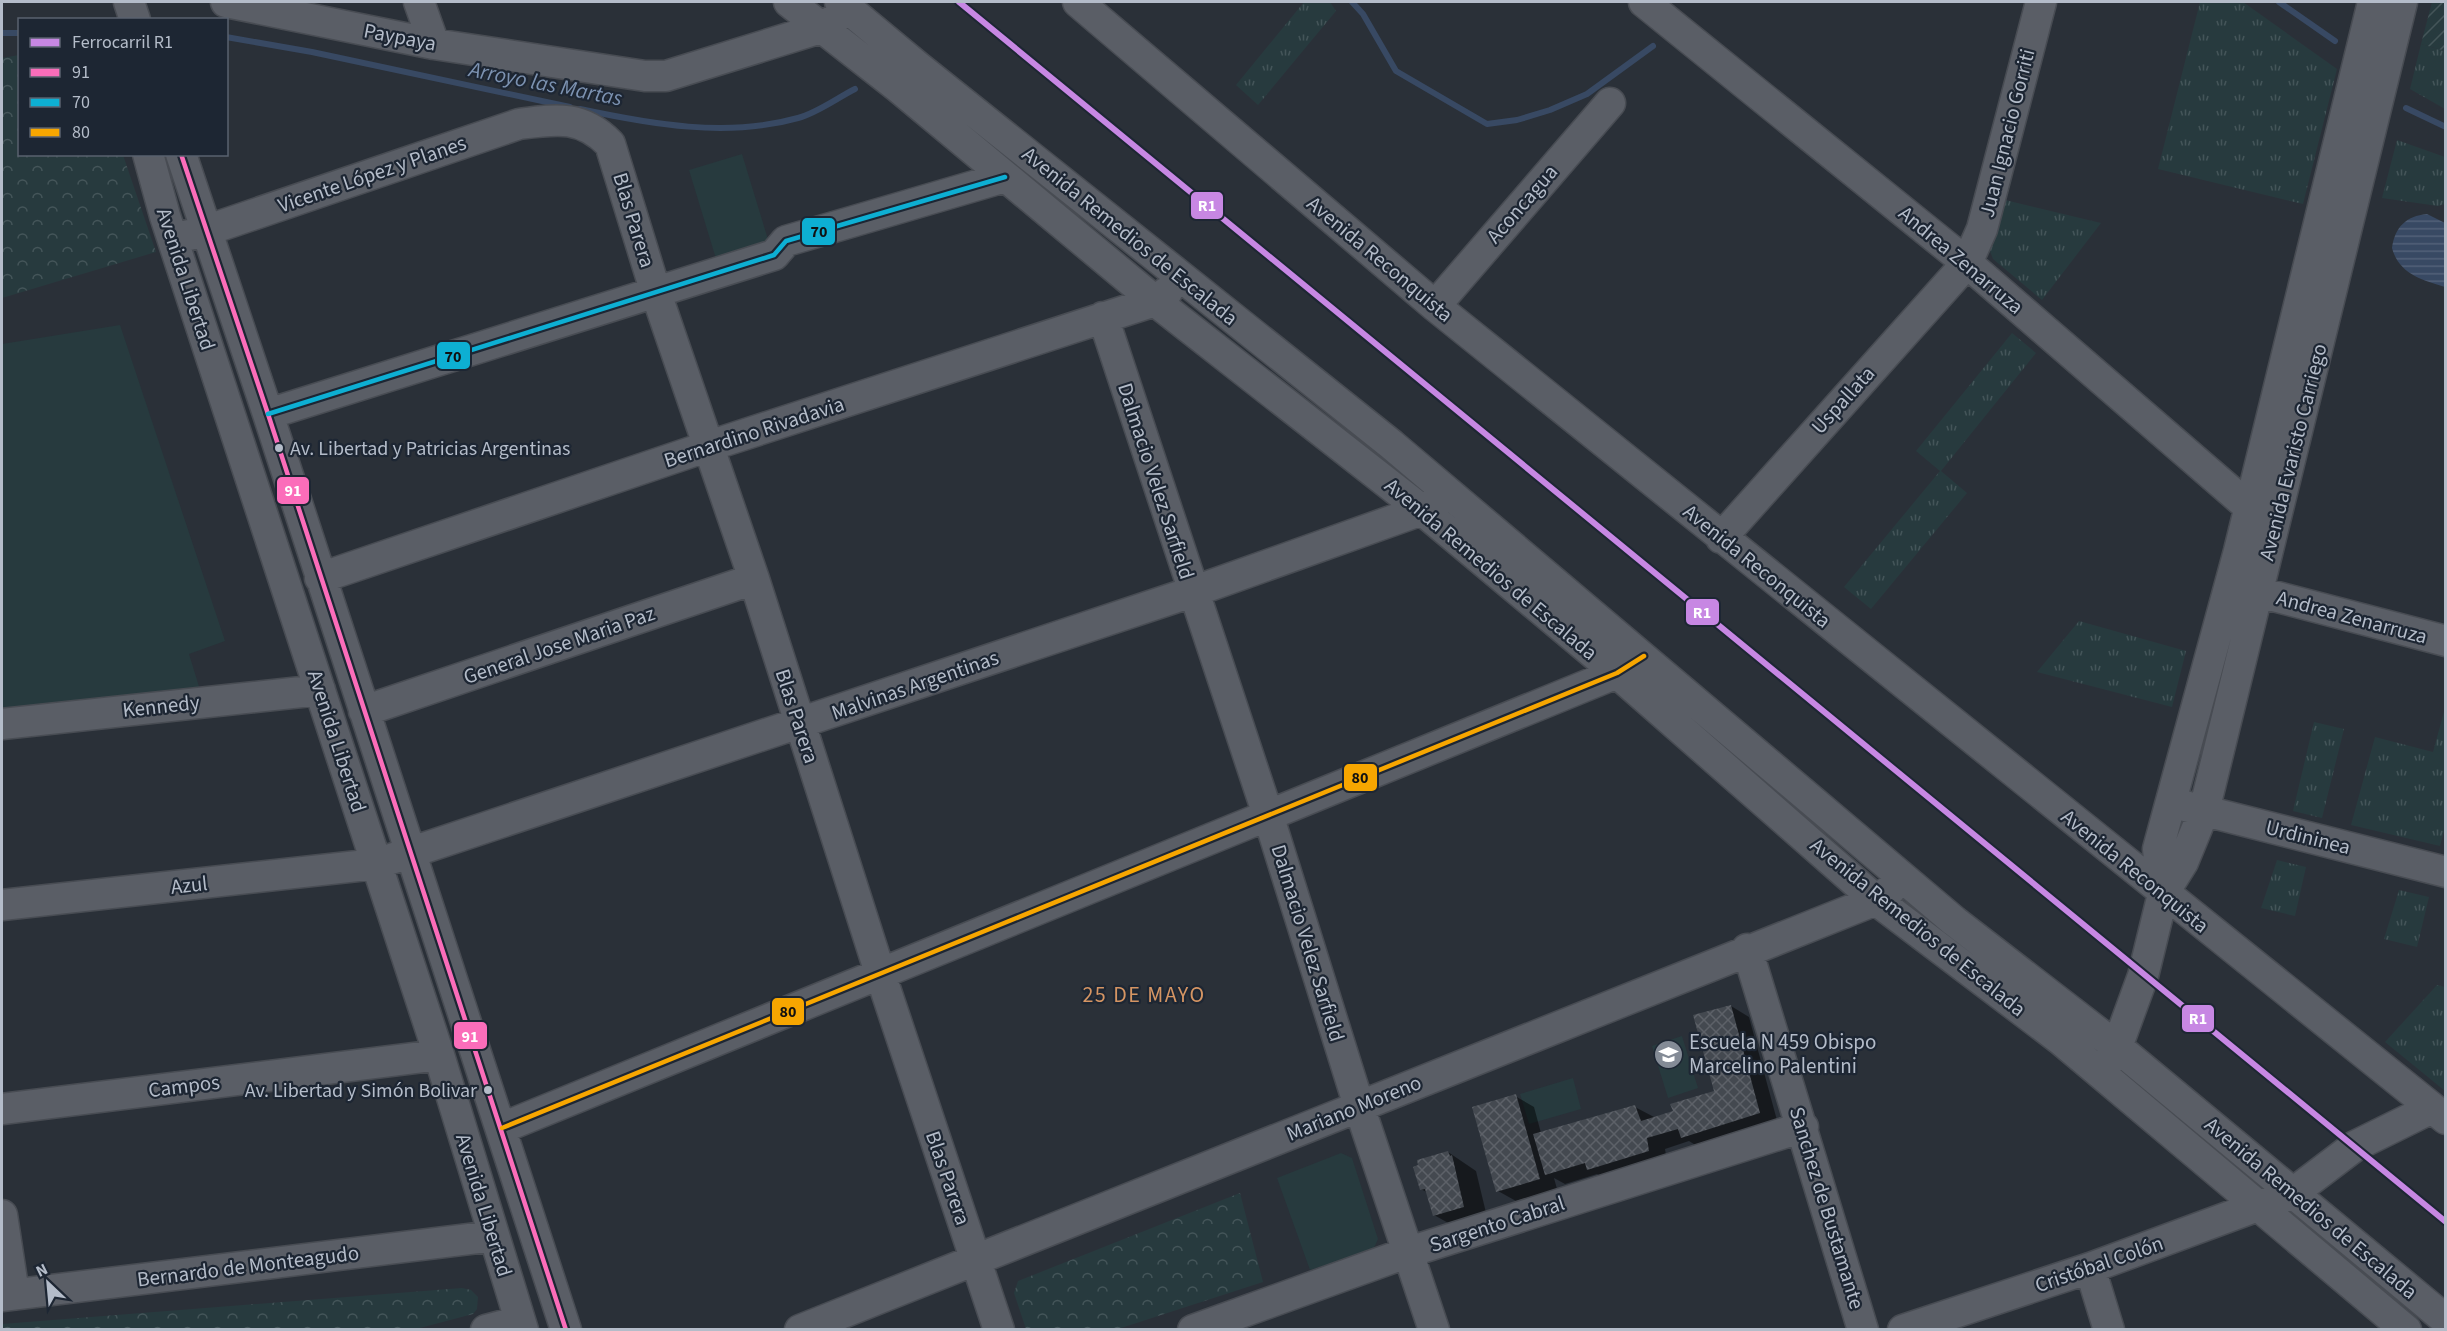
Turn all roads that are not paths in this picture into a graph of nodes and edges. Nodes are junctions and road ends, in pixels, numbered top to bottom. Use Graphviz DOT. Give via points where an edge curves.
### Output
graph roads {
  1 [pos="129,2"];
  2 [pos="226,2"];
  3 [pos="419,2"];
  4 [pos="789,2"];
  5 [pos="1078,2"];
  6 [pos="2041,2"];
  7 [pos="2373,2"];
  8 [pos="2402,2"];
  9 [pos="1652,4"];
  10 [pos="849,9"];
  11 [pos="134,18"];
  12 [pos="830,34"];
  13 [pos="434,44"];
  14 [pos="908,77"];
  15 [pos="1610,103"];
  16 [pos="574,121"];
  17 [pos="149,156"];
  18 [pos="182,156"];
  19 [pos="1005,177"];
  20 [pos="205,231"];
  21 [pos="173,239"];
  22 [pos="1967,263"];
  23 [pos="1183,279"];
  24 [pos="657,293"];
  25 [pos="1155,302"];
  26 [pos="1435,306"];
  27 [pos="1103,317"];
  28 [pos="268,414"];
  29 [pos="709,446"];
  30 [pos="1448,493"];
  31 [pos="2249,507"];
  32 [pos="1422,510"];
  33 [pos="2278,515"];
  34 [pos="1720,538"];
  35 [pos="320,578"];
  36 [pos="754,579"];
  37 [pos="1192,592"];
  38 [pos="2259,592"];
  39 [pos="2445,642"];
  40 [pos="1644,656"];
  41 [pos="1617,673"];
  42 [pos="320,690"];
  43 [pos="364,711"];
  44 [pos="2,724"];
  45 [pos="799,724"];
  46 [pos="2170,803"];
  47 [pos="2204,811"];
  48 [pos="1269,818"];
  49 [pos="411,852"];
  50 [pos="376,864"];
  51 [pos="2445,872"];
  52 [pos="1905,879"];
  53 [pos="2163,894"];
  54 [pos="1876,900"];
  55 [pos="2,905"];
  56 [pos="1747,949"];
  57 [pos="880,976"];
  58 [pos="2117,1047"];
  59 [pos="439,1055"];
  60 [pos="2100,1073"];
  61 [pos="1359,1106"];
  62 [pos="2,1109"];
  63 [pos="2439,1113"];
  64 [pos="1803,1127"];
  65 [pos="502,1128"];
  66 [pos="2293,1193"];
  67 [pos="2257,1207"];
  68 [pos="2,1215"];
  69 [pos="494,1236"];
  70 [pos="1409,1252"];
  71 [pos="976,1261"];
  72 [pos="2090,1268"];
  73 [pos="8,1295"];
  74 [pos="2445,1320"];
  75 [pos="521,1325"];
  76 [pos="486,1329"];
  77 [pos="566,1329"];
  78 [pos="800,1329"];
  79 [pos="999,1329"];
  80 [pos="1193,1329"];
  81 [pos="1434,1329"];
  82 [pos="1863,1329"];
  83 [pos="1903,1329"];
  84 [pos="2109,1329"];
  85 [pos="2406,1329"];
  1 -- 11 [label="street"];
  2 -- 13 [label="street, Paypaya"];
  3 -- 13 [label="street"];
  4 -- 12 [label="street, Avenida Remedios de Escalada"];
  5 -- 26 [label="street, Avenida Reconquista"];
  6 -- 22 [label="street, Juan Ignacio Gorriti" via="1982,229"];
  7 -- 31 [label="street, Avenida Evaristo Carriego"];
  8 -- 33 [label="street, Avenida Evaristo Carriego"];
  9 -- 22 [label="street, Andrea Zenarruza"];
  10 -- 12 [label="street, Paypaya"];
  10 -- 14 [label="street, Avenida Remedios de Escalada"];
  12 -- 13 [label="street, Paypaya" via="666,76"];
  12 -- 14 [label="street, Avenida Remedios de Escalada"];
  14 -- 19 [label="street, Avenida Remedios de Escalada"];
  14 -- 23 [label="street, Avenida Remedios de Escalada"];
  15 -- 26 [label="street, Aconcagua"];
  16 -- 20 [label="street, Vicente López y Planes" via="519,124"];
  16 -- 24 [label="street, Blas Parera" via="595,128 610,144"];
  17 -- 21 [label="street, Avenida Libertad"];
  18 -- 20 [label="street, Avenida Libertad"];
  19 -- 24 [label="street" via="786,241 774,255"];
  19 -- 25 [label="street, Avenida Remedios de Escalada"];
  20 -- 21 [label="street, Vicente López y Planes"];
  20 -- 28 [label="street, Avenida Libertad"];
  21 -- 42 [label="street, Avenida Libertad"];
  22 -- 31 [label="street, Andrea Zenarruza"];
  22 -- 34 [label="street, Uspallata"];
  23 -- 25 [label="street, Bernardino Rivadavia"];
  23 -- 30 [label="street, Avenida Remedios de Escalada"];
  24 -- 28 [label="street"];
  24 -- 29 [label="street, Blas Parera"];
  25 -- 27 [label="street, Bernardino Rivadavia"];
  25 -- 32 [label="street, Avenida Remedios de Escalada"];
  26 -- 34 [label="street, Avenida Reconquista"];
  27 -- 29 [label="street, Bernardino Rivadavia"];
  27 -- 37 [label="street, Dalmacio Velez Sarfield"];
  28 -- 35 [label="street, Avenida Libertad"];
  29 -- 35 [label="street, Bernardino Rivadavia"];
  29 -- 36 [label="street, Blas Parera"];
  30 -- 32 [label="street, Malvinas Argentinas"];
  30 -- 40 [label="street, Avenida Remedios de Escalada"];
  31 -- 33 [label="street, Andrea Zenarruza"];
  31 -- 46 [label="street, Avenida Evaristo Carriego"];
  32 -- 37 [label="street, Malvinas Argentinas"];
  32 -- 41 [label="street, Avenida Remedios de Escalada"];
  33 -- 38 [label="street, Avenida Evaristo Carriego"];
  34 -- 53 [label="street, Avenida Reconquista"];
  35 -- 43 [label="street, Avenida Libertad"];
  36 -- 43 [label="street, General Jose Maria Paz"];
  36 -- 45 [label="street, Blas Parera"];
  37 -- 45 [label="street, Malvinas Argentinas"];
  37 -- 48 [label="street, Dalmacio Velez Sarfield"];
  38 -- 39 [label="street, Andrea Zenarruza"];
  38 -- 47 [label="street, Avenida Evaristo Carriego"];
  40 -- 41 [label="street"];
  40 -- 52 [label="street, Avenida Remedios de Escalada"];
  41 -- 48 [label="street"];
  41 -- 54 [label="street, Avenida Remedios de Escalada"];
  42 -- 44 [label="street, Kennedy"];
  42 -- 50 [label="street, Avenida Libertad"];
  43 -- 49 [label="street, Avenida Libertad"];
  45 -- 49 [label="street, Malvinas Argentinas"];
  45 -- 57 [label="street, Blas Parera"];
  46 -- 47 [label="street, Urdininea"];
  46 -- 53 [label="street, Avenida Evaristo Carriego" via="2158,849"];
  47 -- 51 [label="street, Urdininea"];
  47 -- 53 [label="street, Avenida Evaristo Carriego" via="2183,862"];
  48 -- 57 [label="street"];
  48 -- 61 [label="street, Dalmacio Velez Sarfield"];
  49 -- 50 [label="street, Malvinas Argentinas"];
  49 -- 65 [label="street, Avenida Libertad"];
  50 -- 55 [label="street, Azul"];
  50 -- 59 [label="street, Avenida Libertad"];
  52 -- 54 [label="street, Mariano Moreno"];
  52 -- 58 [label="street, Avenida Remedios de Escalada"];
  53 -- 58 [label="street, Avenida Evaristo Carriego" via="2143,976"];
  53 -- 63 [label="street, Avenida Reconquista"];
  54 -- 56 [label="street, Mariano Moreno"];
  54 -- 60 [label="street, Avenida Remedios de Escalada"];
  56 -- 61 [label="street, Mariano Moreno"];
  56 -- 64 [label="street, Sanchez de Bustamante"];
  57 -- 65 [label="street"];
  57 -- 71 [label="street, Blas Parera"];
  58 -- 60 [label="street, Avenida Evaristo Carriego"];
  58 -- 66 [label="street, Avenida Remedios de Escalada"];
  59 -- 62 [label="street, Campos"];
  59 -- 69 [label="street, Avenida Libertad"];
  60 -- 67 [label="street, Avenida Remedios de Escalada"];
  61 -- 70 [label="street, Dalmacio Velez Sarfield"];
  61 -- 71 [label="street, Mariano Moreno"];
  63 -- 66 [label="street, Cristóbal Colón" via="2355,1146"];
  64 -- 70 [label="street, Sargento Cabral"];
  64 -- 82 [label="street, Sanchez de Bustamante"];
  65 -- 77 [label="street, Avenida Libertad"];
  66 -- 67 [label="street, Cristóbal Colón"];
  66 -- 74 [label="street, Avenida Remedios de Escalada"];
  67 -- 72 [label="street, Cristóbal Colón"];
  67 -- 85 [label="street, Avenida Remedios de Escalada"];
  68 -- 73 [label="street"];
  69 -- 73 [label="street, Bernardo de Monteagudo"];
  69 -- 75 [label="street, Avenida Libertad"];
  70 -- 80 [label="street, Sargento Cabral"];
  70 -- 81 [label="street, Dalmacio Velez Sarfield"];
  71 -- 78 [label="street, Mariano Moreno"];
  71 -- 79 [label="street, Blas Parera"];
  72 -- 83 [label="street, Cristóbal Colón"];
  72 -- 84 [label="street"];
  75 -- 76 [label="street"];
}
